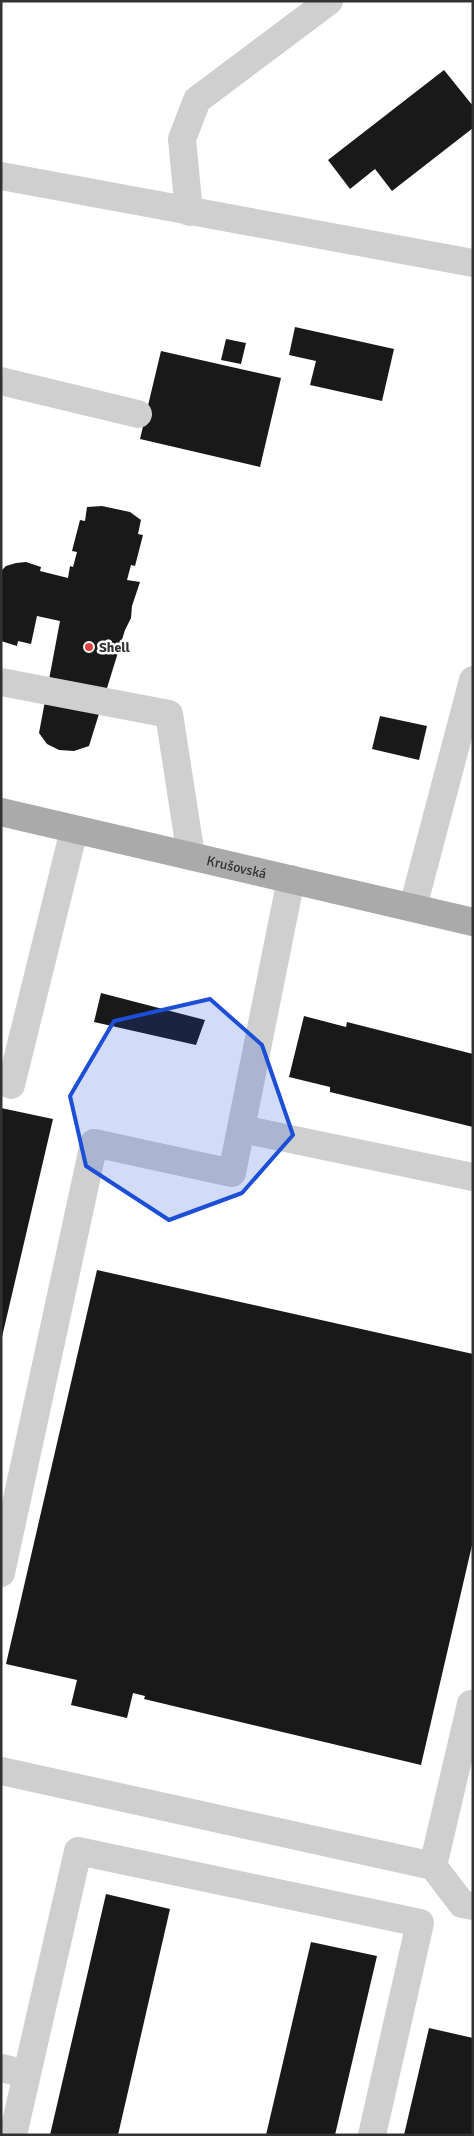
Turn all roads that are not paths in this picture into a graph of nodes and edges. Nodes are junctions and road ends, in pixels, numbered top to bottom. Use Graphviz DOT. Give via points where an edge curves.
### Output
graph roads {
  1 [pos="328,1"];
  2 [pos="1,176"];
  3 [pos="189,212"];
  4 [pos="473,263"];
  5 [pos="1,381"];
  6 [pos="138,414"];
  7 [pos="473,680"];
  8 [pos="1,682"];
  9 [pos="1,812"];
  10 [pos="74,830"];
  11 [pos="191,856"];
  12 [pos="291,879"];
  13 [pos="413,907"];
  14 [pos="473,922"];
  15 [pos="11,1085"];
  16 [pos="242,1128"];
  17 [pos="473,1177"];
  18 [pos="1,1573"];
  19 [pos="471,1704"];
  20 [pos="1,1772"];
  21 [pos="434,1866"];
  22 [pos="473,1906"];
  23 [pos="14,2071"];
  24 [pos="13,2135"];
  25 [pos="372,2135"];
  1 -- 3 [label="lane" via="197,100 182,138"];
  2 -- 3 [label="lane"];
  3 -- 4 [label="lane"];
  5 -- 6 [label="lane"];
  7 -- 13 [label="lane"];
  8 -- 11 [label="lane" via="169,714"];
  9 -- 10 [label="main road, Krušovská"];
  10 -- 11 [label="main road, Krušovská"];
  10 -- 15 [label="lane"];
  11 -- 12 [label="main road, Krušovská"];
  12 -- 13 [label="main road, Krušovská"];
  12 -- 16 [label="lane"];
  13 -- 14 [label="main road, Krušovská"];
  16 -- 17 [label="lane"];
  16 -- 18 [label="lane" via="232,1174 94,1143"];
  19 -- 21 [label="lane"];
  20 -- 21 [label="lane"];
  21 -- 22 [label="lane" via="462,1904"];
  23 -- 24 [label="lane"];
  23 -- 25 [label="lane" via="78,1851 420,1923"];
}
